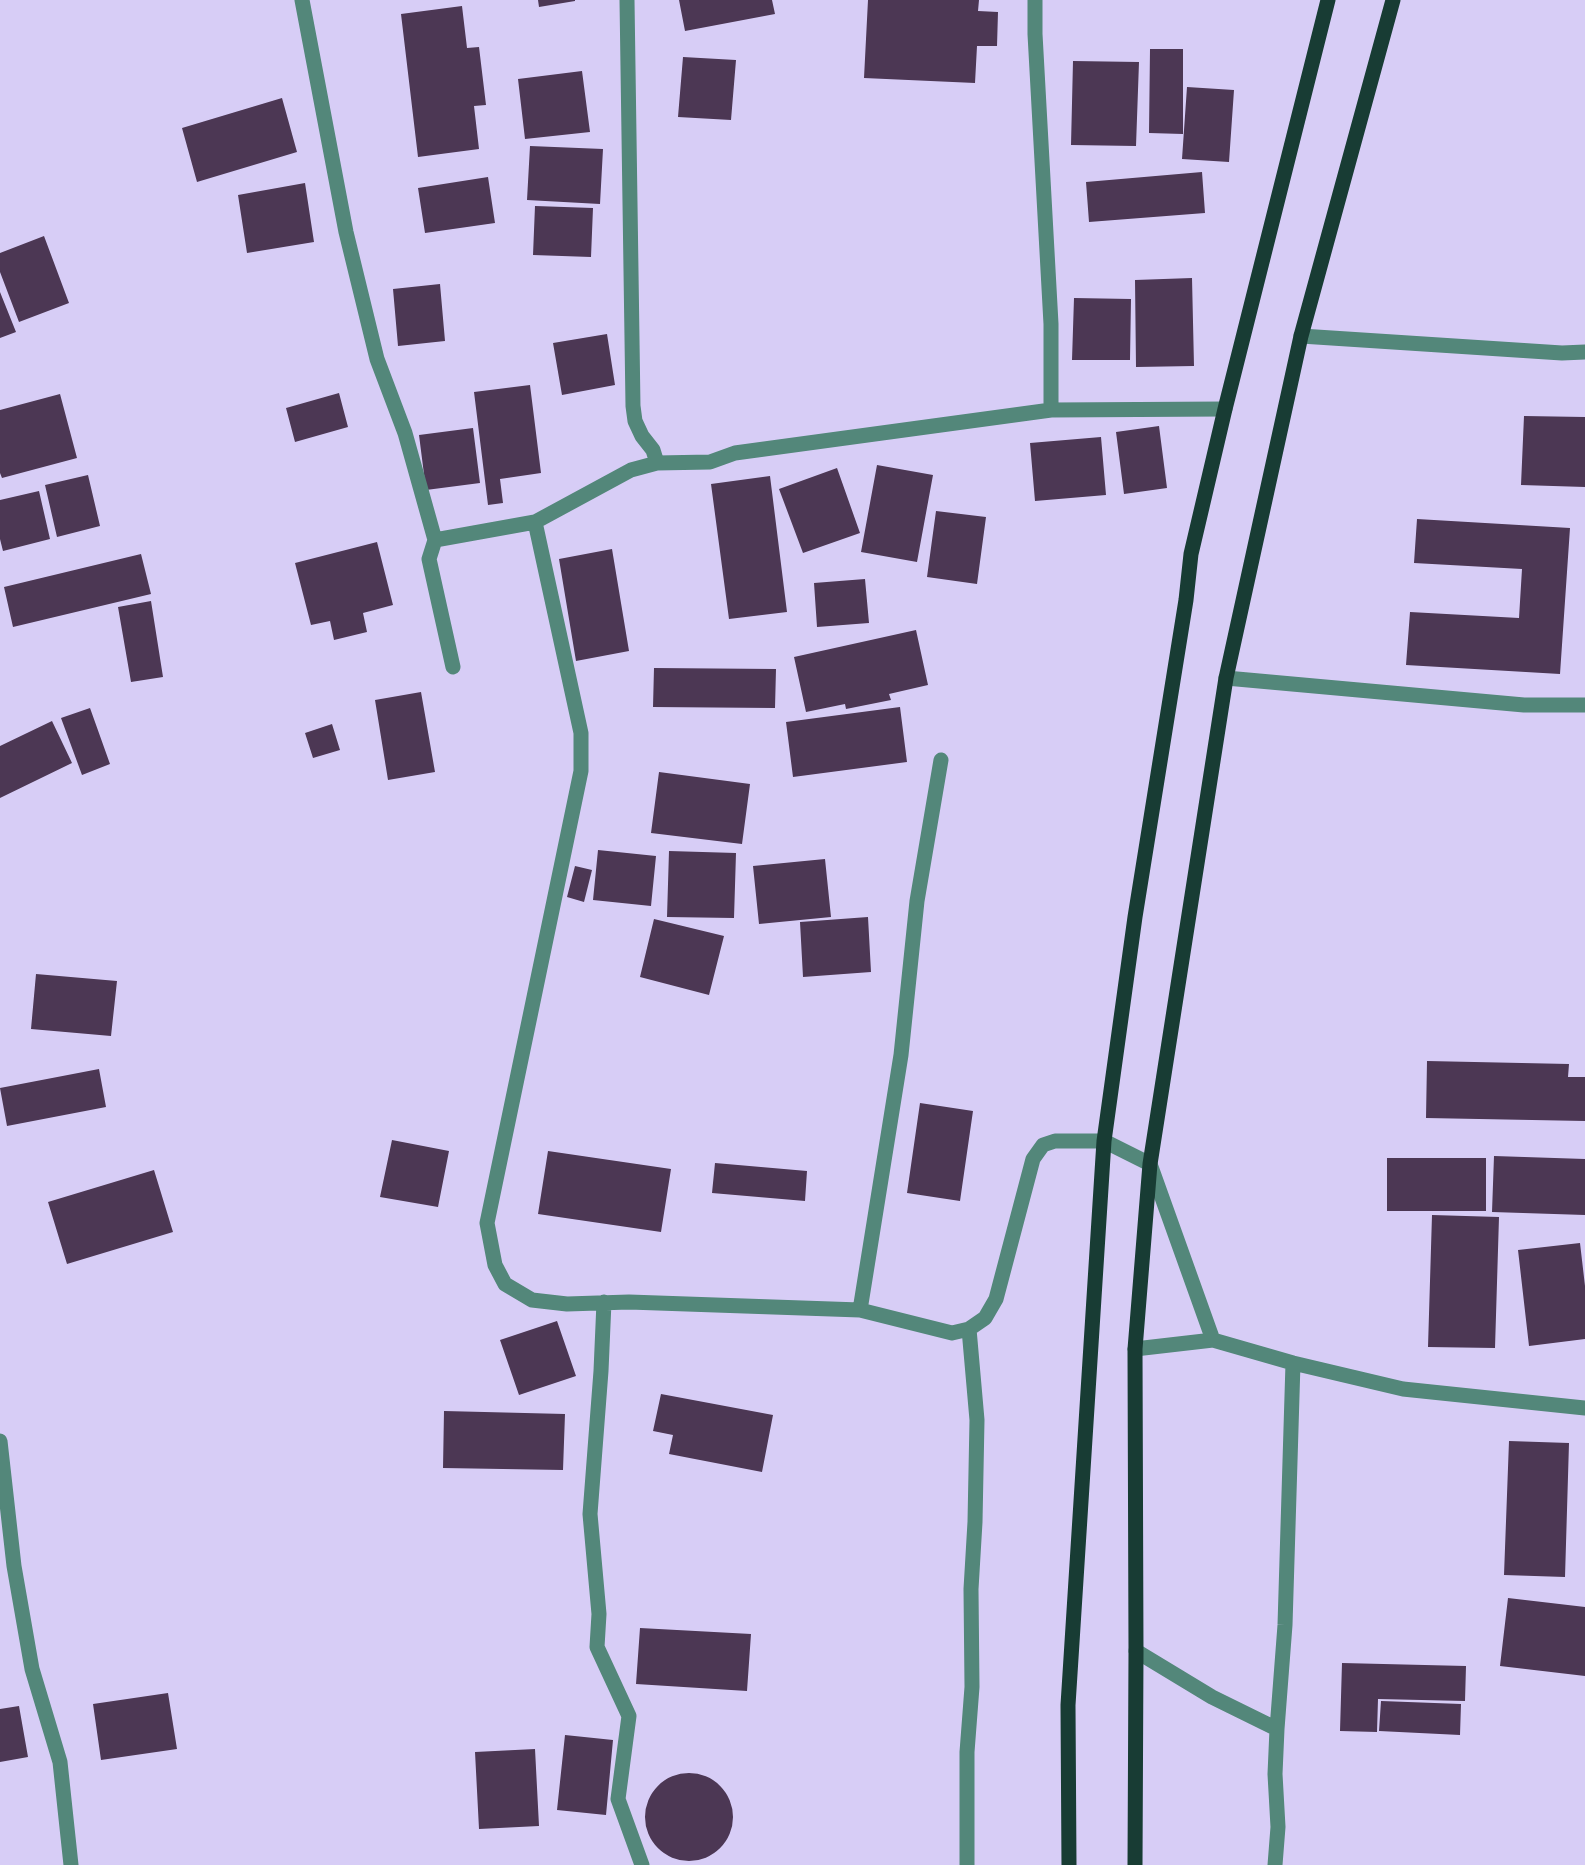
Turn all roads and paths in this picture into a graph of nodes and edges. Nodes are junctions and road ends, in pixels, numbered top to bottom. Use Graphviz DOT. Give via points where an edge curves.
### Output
graph roads {
  1 [pos="302,0"];
  2 [pos="627,0"];
  3 [pos="1035,0"];
  4 [pos="1328,0"];
  5 [pos="1393,0"];
  6 [pos="1301,336"];
  7 [pos="1585,352"];
  8 [pos="1225,409"];
  9 [pos="1051,410"];
  10 [pos="657,463"];
  11 [pos="535,522"];
  12 [pos="435,540"];
  13 [pos="453,667"];
  14 [pos="1226,678"];
  15 [pos="1585,705"];
  16 [pos="941,760"];
  17 [pos="1104,1142"];
  18 [pos="1150,1164"];
  19 [pos="604,1302"];
  20 [pos="860,1310"];
  21 [pos="969,1329"];
  22 [pos="1213,1340"];
  23 [pos="1135,1349"];
  24 [pos="1293,1363"];
  25 [pos="1585,1408"];
  26 [pos="0,1441"];
  27 [pos="1136,1651"];
  28 [pos="1277,1729"];
  29 [pos="71,1865"];
  30 [pos="642,1865"];
  31 [pos="968,1865"];
  32 [pos="1069,1865"];
  33 [pos="1134,1865"];
  34 [pos="1275,1865"];
  1 -- 12 [label="street" via="346,232 377,359 405,433"];
  2 -- 10 [label="street" via="633,406 635,422"];
  3 -- 9 [label="street" via="1051,324"];
  4 -- 8 [label="main road"];
  5 -- 6 [label="main road"];
  6 -- 7 [label="street"];
  6 -- 14 [label="main road"];
  8 -- 9 [label="street"];
  8 -- 17 [label="main road" via="1191,554"];
  9 -- 10 [label="street" via="735,453 710,462"];
  10 -- 11 [label="street" via="631,470"];
  11 -- 12 [label="street"];
  11 -- 19 [label="street" via="581,733 581,771 487,1223 495,1266 505,1284 532,1300 567,1304"];
  12 -- 13 [label="street" via="429,560"];
  14 -- 15 [label="street" via="1524,705"];
  14 -- 18 [label="main road"];
  16 -- 20 [label="street" via="917,901 901,1055"];
  17 -- 18 [label="street"];
  17 -- 21 [label="street" via="1055,1141 1043,1145 1033,1159 996,1299 985,1317"];
  17 -- 32 [label="main road" via="1068,1705"];
  18 -- 22 [label="street"];
  18 -- 23 [label="main road"];
  19 -- 20 [label="street"];
  19 -- 30 [label="street" via="590,1514 599,1614 597,1647 629,1716 618,1799"];
  20 -- 21 [label="street" via="952,1333"];
  21 -- 31 [label="street" via="977,1420 972,1687 967,1752"];
  22 -- 23 [label="street"];
  22 -- 24 [label="street"];
  23 -- 27 [label="main road"];
  24 -- 25 [label="street" via="1403,1389"];
  24 -- 28 [label="street" via="1285,1625"];
  26 -- 29 [label="street" via="14,1566 32,1669 60,1762"];
  27 -- 28 [label="street" via="1212,1697"];
  27 -- 33 [label="main road"];
  28 -- 34 [label="street"];
}
